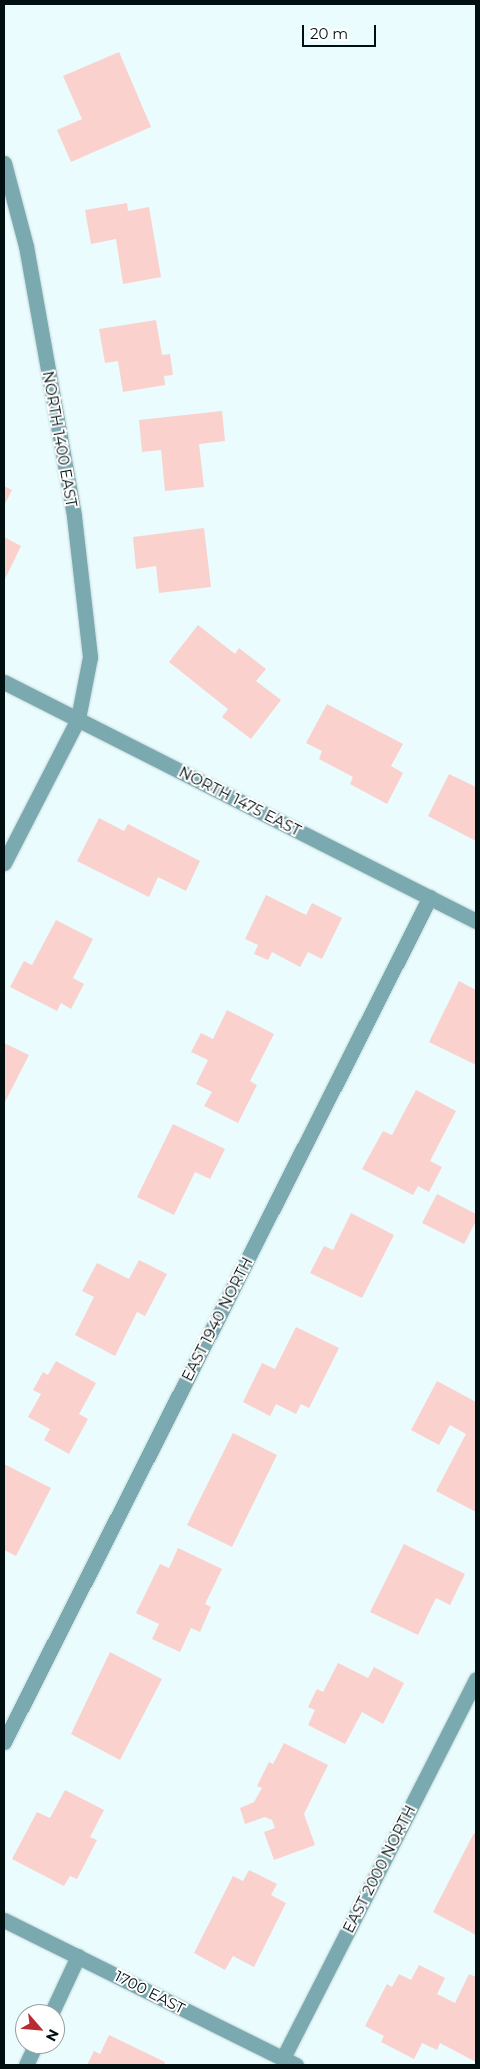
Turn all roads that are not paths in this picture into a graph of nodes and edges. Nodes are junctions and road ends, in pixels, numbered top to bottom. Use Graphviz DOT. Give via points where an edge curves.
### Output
graph roads {
  1 [pos="4,162"];
  2 [pos="4,682"];
  3 [pos="78,719"];
  4 [pos="4,863"];
  5 [pos="430,897"];
  6 [pos="476,921"];
  7 [pos="476,1679"];
  8 [pos="4,1742"];
  9 [pos="4,1920"];
  10 [pos="78,1956"];
  11 [pos="55,2004"];
  12 [pos="282,2058"];
  13 [pos="296,2065"];
  1 -- 3 [label="street, NORTH 1400 EAST" via="26,246 74,516 90,657"];
  2 -- 3 [label="street, NORTH 1475 EAST"];
  3 -- 4 [label="street, NORTH 1400 EAST"];
  3 -- 5 [label="street, NORTH 1475 EAST"];
  5 -- 6 [label="street, NORTH 1475 EAST"];
  5 -- 8 [label="street, EAST 1940 NORTH"];
  7 -- 12 [label="street, EAST 2000 NORTH"];
  9 -- 10 [label="street, 1700 EAST"];
  10 -- 11 [label="street"];
  10 -- 12 [label="street, 1700 EAST"];
  12 -- 13 [label="street, 1700 EAST"];
}
